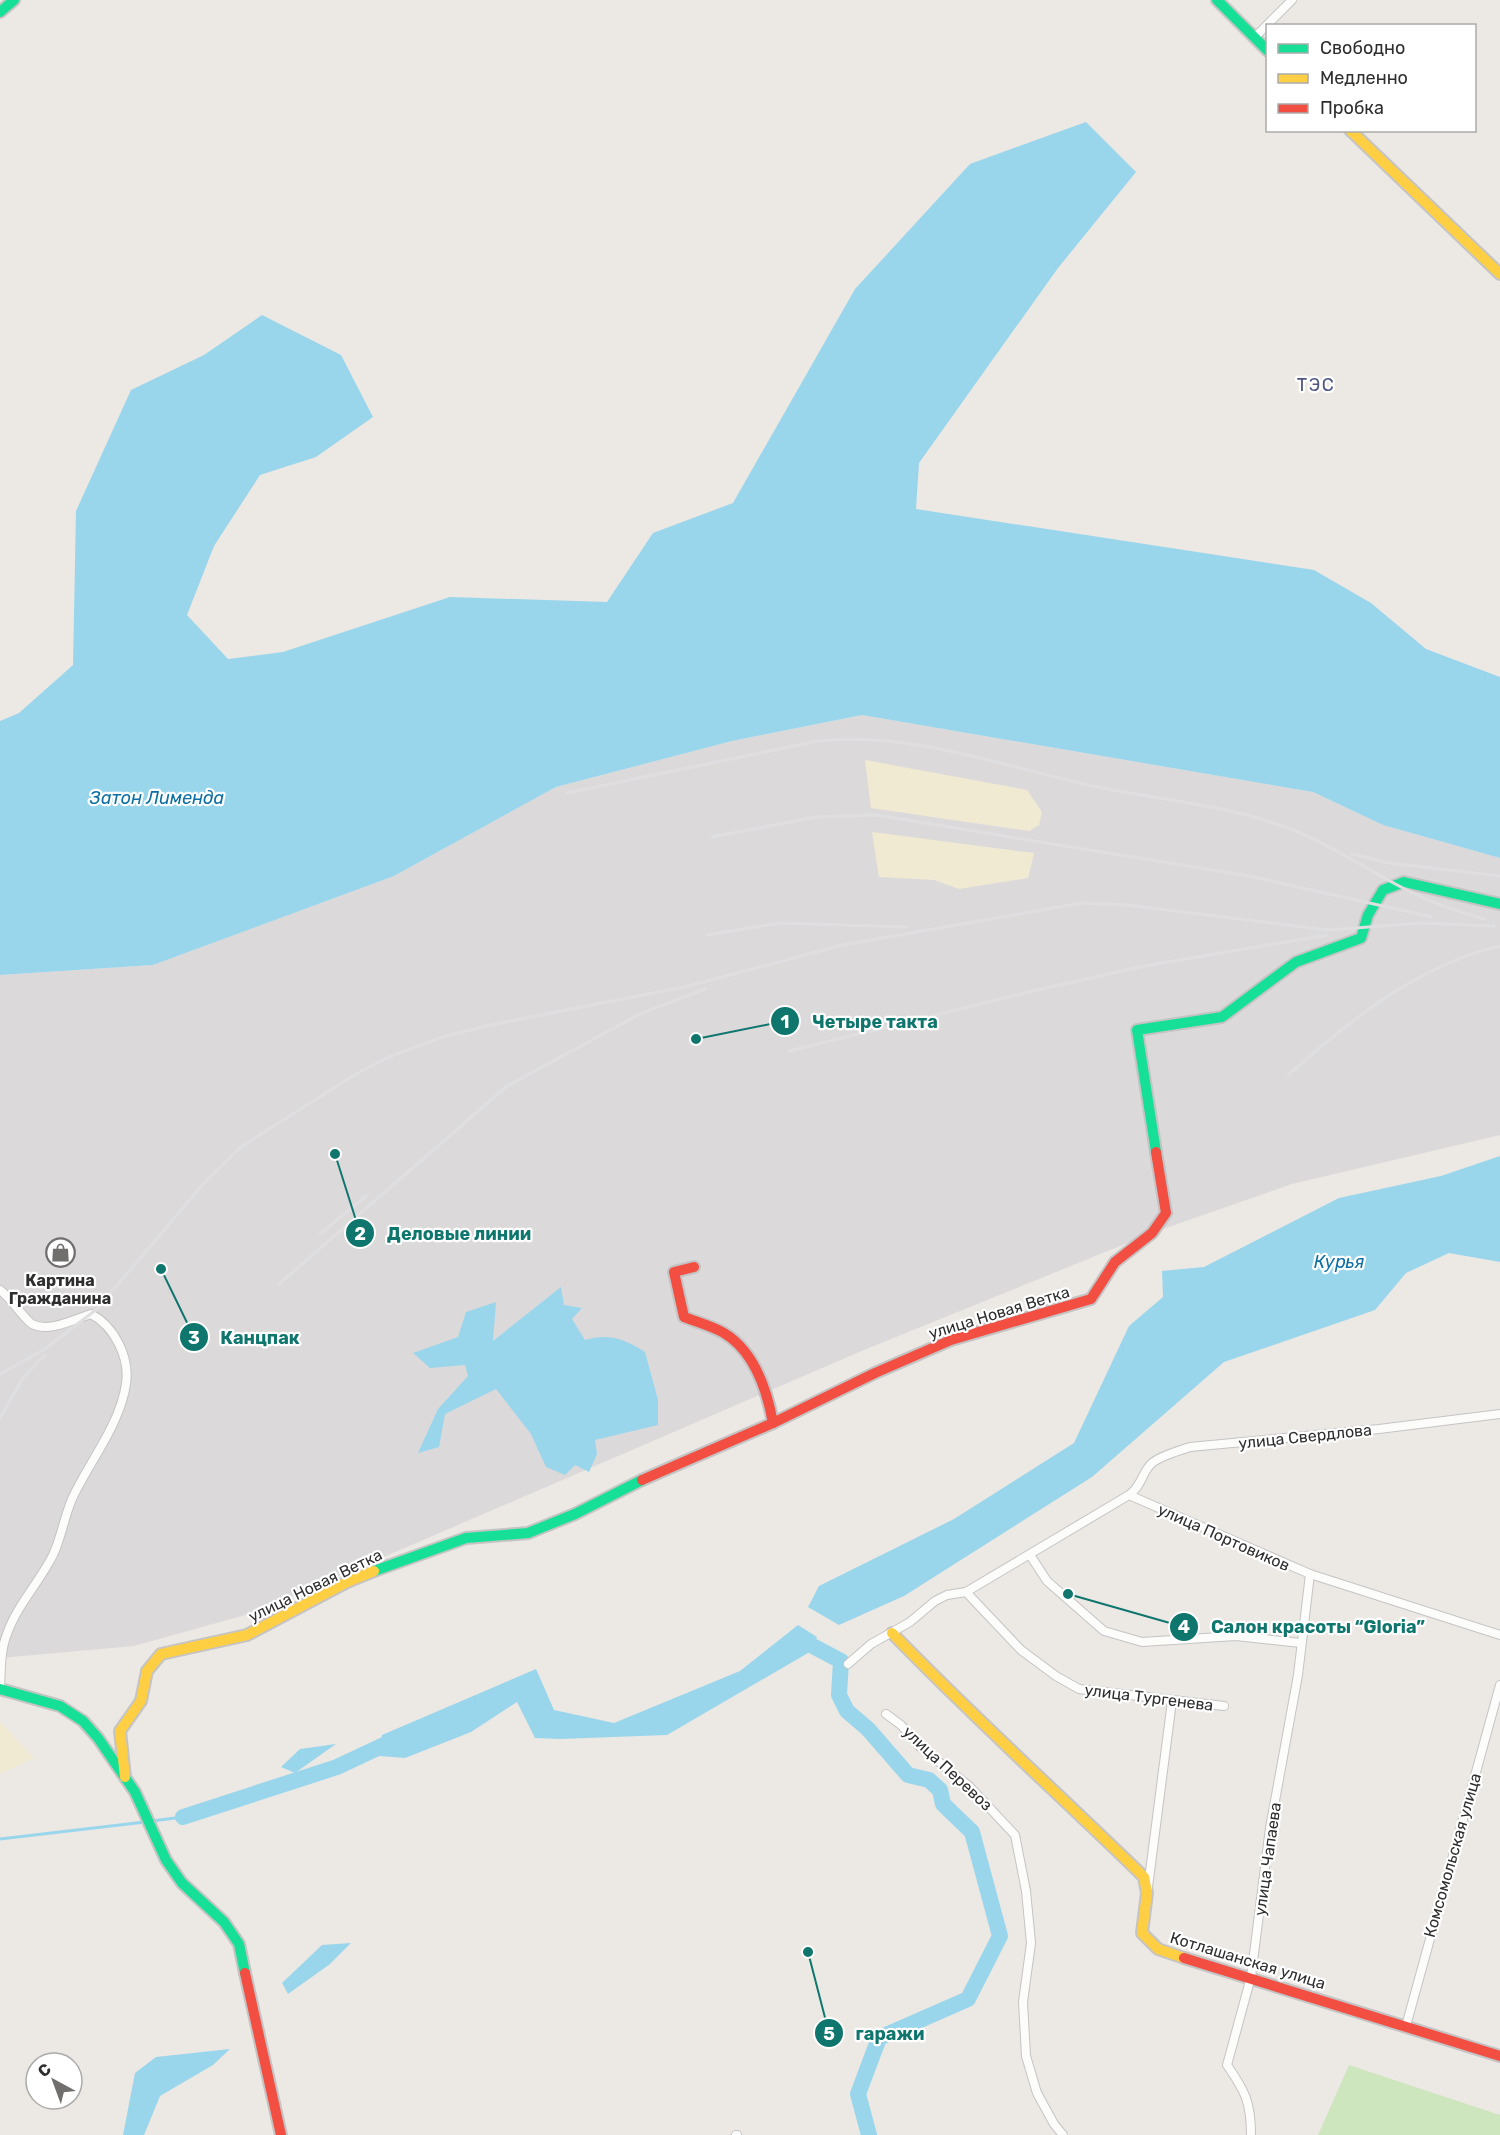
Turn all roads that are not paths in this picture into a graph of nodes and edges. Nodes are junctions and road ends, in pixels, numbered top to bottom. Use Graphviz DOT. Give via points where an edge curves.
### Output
graph roads {
  1 [pos="14,0"];
  2 [pos="1218,0"];
  3 [pos="1292,0"];
  4 [pos="0,12"];
  5 [pos="1268,24"];
  6 [pos="1266,26"];
  7 [pos="1254,38"];
  8 [pos="1266,49"];
  9 [pos="1352,132"];
  10 [pos="1500,274"];
  11 [pos="1500,904"];
  12 [pos="694,1267"];
  13 [pos="0,1290"];
  14 [pos="1500,1414"];
  15 [pos="773,1423"];
  16 [pos="1129,1495"];
  17 [pos="1030,1555"];
  18 [pos="1310,1574"];
  19 [pos="966,1593"];
  20 [pos="892,1633"];
  21 [pos="1500,1635"];
  22 [pos="1301,1643"];
  23 [pos="848,1664"];
  24 [pos="1500,1685"];
  25 [pos="0,1689"];
  26 [pos="1172,1701"];
  27 [pos="1224,1706"];
  28 [pos="886,1714"];
  29 [pos="125,1777"];
  30 [pos="1148,1887"];
  31 [pos="1251,1977"];
  32 [pos="1406,2026"];
  33 [pos="1500,2056"];
  34 [pos="281,2135"];
  35 [pos="1063,2135"];
  36 [pos="1251,2135"];
  1 -- 4 [label="street"];
  2 -- 7 [label="street"];
  3 -- 5 [label="street"];
  6 -- 7 [label="street"];
  7 -- 8 [label="street"];
  9 -- 10 [label="street"];
  11 -- 15 [label="street, улица Новая Ветка" via="1412,882 1396,885 1383,890 1378,897 1361,938 1296,962 1222,1017 1137,1030 1166,1213 1157,1231 1105,1272 1091,1299 951,1340"];
  12 -- 15 [label="street" via="674,1272 684,1317 726,1335 749,1359 763,1386"];
  13 -- 25 [label="street" via="13,1299 32,1324 45,1327 91,1314 97,1318 116,1337 127,1383 116,1414 72,1500 52,1556 20,1605 6,1636"];
  14 -- 16 [label="street, улица Свердлова" via="1190,1447 1151,1464"];
  15 -- 29 [label="street, улица Новая Ветка" via="528,1533 466,1538 347,1582 246,1635 161,1653 147,1671 141,1701 120,1731"];
  16 -- 17 [label="street"];
  16 -- 18 [label="street, улица Портовиков"];
  17 -- 19 [label="street"];
  17 -- 22 [label="street" via="1047,1581 1104,1631 1142,1642 1236,1636"];
  18 -- 21 [label="street, улица Портовиков"];
  18 -- 22 [label="street, улица Чапаева"];
  19 -- 20 [label="street" via="935,1601"];
  19 -- 26 [label="street, улица Тургенева" via="1021,1650 1079,1689"];
  20 -- 23 [label="street" via="871,1644"];
  20 -- 30 [label="street" via="970,1714 1125,1858 1144,1877"];
  22 -- 31 [label="street, улица Чапаева" via="1270,1828"];
  24 -- 32 [label="street, Комсомольская улица"];
  25 -- 29 [label="street" via="60,1706 83,1721"];
  26 -- 27 [label="street, улица Тургенева"];
  26 -- 30 [label="street"];
  28 -- 35 [label="street, улица Перевоз" via="969,1786 1015,1835 1031,1942 1023,2002 1026,2056 1037,2093"];
  29 -- 34 [label="street" via="166,1860 182,1883 224,1922 239,1944"];
  30 -- 31 [label="street, Котлашанская улица" via="1141,1927 1149,1942 1184,1958"];
  31 -- 32 [label="street, Котлашанская улица"];
  31 -- 36 [label="street, улица Чапаева" via="1227,2065 1246,2092"];
  32 -- 33 [label="street, Котлашанская улица"];
}
